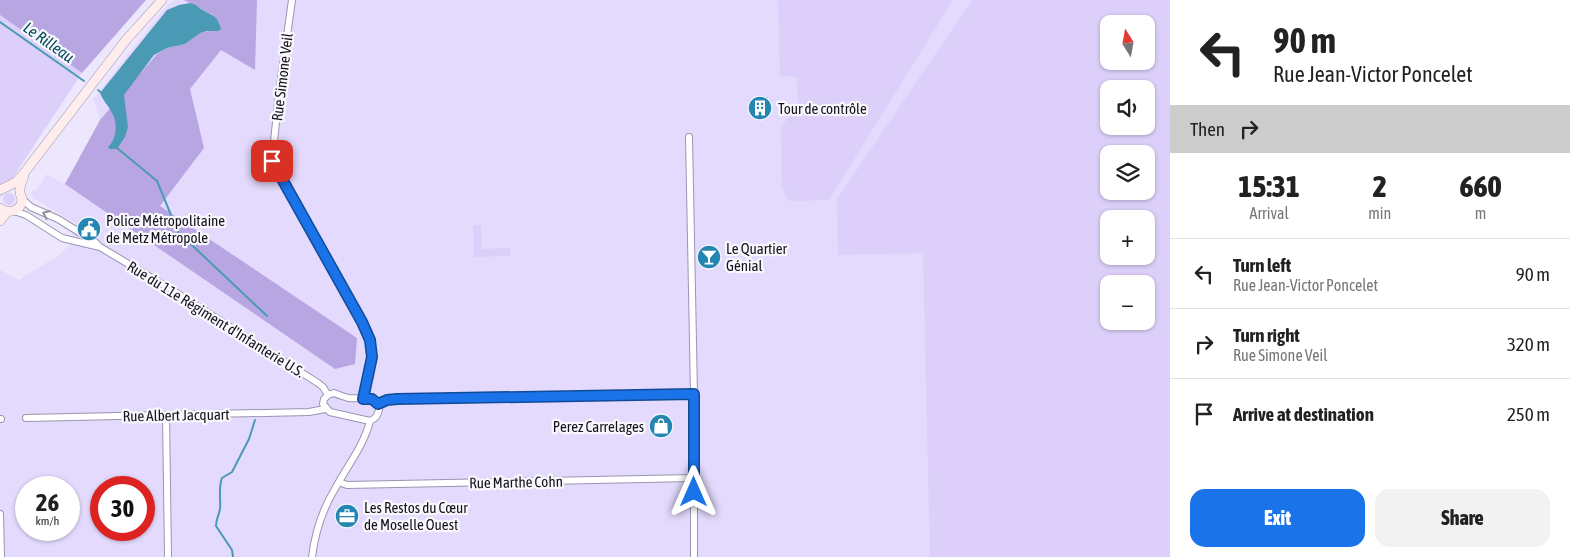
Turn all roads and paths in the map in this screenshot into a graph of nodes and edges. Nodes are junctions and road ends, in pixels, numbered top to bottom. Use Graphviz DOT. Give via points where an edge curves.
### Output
graph roads {
  1 [pos="162,0"];
  2 [pos="292,0"];
  3 [pos="689,137"];
  4 [pos="24,174"];
  5 [pos="3,188"];
  6 [pos="21,196"];
  7 [pos="7,210"];
  8 [pos="0,221"];
  9 [pos="70,226"];
  10 [pos="62,238"];
  11 [pos="100,247"];
  12 [pos="694,394"];
  13 [pos="328,395"];
  14 [pos="363,399"];
  15 [pos="378,404"];
  16 [pos="325,408"];
  17 [pos="166,415"];
  18 [pos="26,418"];
  19 [pos="370,421"];
  20 [pos="693,478"];
  21 [pos="339,482"];
  22 [pos="0,514"];
  23 [pos="1,557"];
  24 [pos="168,557"];
  25 [pos="312,557"];
  26 [pos="694,557"];
  1 -- 4 [label="main road" via="126,40"];
  2 -- 14 [label="street, Rue Simone Veil" via="272,161 370,340 372,357"];
  3 -- 12 [label="street"];
  4 -- 5 [label="main road"];
  4 -- 6 [label="main road"];
  5 -- 6 [label="main road" via="15,188"];
  6 -- 7 [label="main road" via="20,206"];
  9 -- 6 [label="street, Rue du 11e Régiment d'Infanterie U.S., one-way" via="31,207"];
  7 -- 8 [label="main road"];
  7 -- 10 [label="street, Rue du 11e Régiment d'Infanterie U.S." via="26,215"];
  9 -- 10 [label="street"];
  9 -- 11 [label="street, Rue du 11e Régiment d'Infanterie U.S."];
  10 -- 11 [label="street, Rue du 11e Régiment d'Infanterie U.S."];
  11 -- 13 [label="street, Rue du 11e Régiment d'Infanterie U.S." via="318,383"];
  12 -- 15 [label="street" via="397,399"];
  12 -- 20 [label="street"];
  13 -- 14 [label="street" via="334,393"];
  13 -- 16 [label="street" via="324,398"];
  14 -- 15 [label="street" via="372,399"];
  15 -- 19 [label="street" via="378,414"];
  16 -- 17 [label="street, Rue Albert Jacquart" via="309,412"];
  16 -- 19 [label="street"];
  17 -- 18 [label="street, Rue Albert Jacquart"];
  17 -- 24 [label="street"];
  19 -- 21 [label="street" via="365,438"];
  20 -- 21 [label="street, Rue Marthe Cohn" via="347,485"];
  20 -- 26 [label="street"];
  21 -- 25 [label="street" via="324,512"];
  22 -- 23 [label="street"];
}
